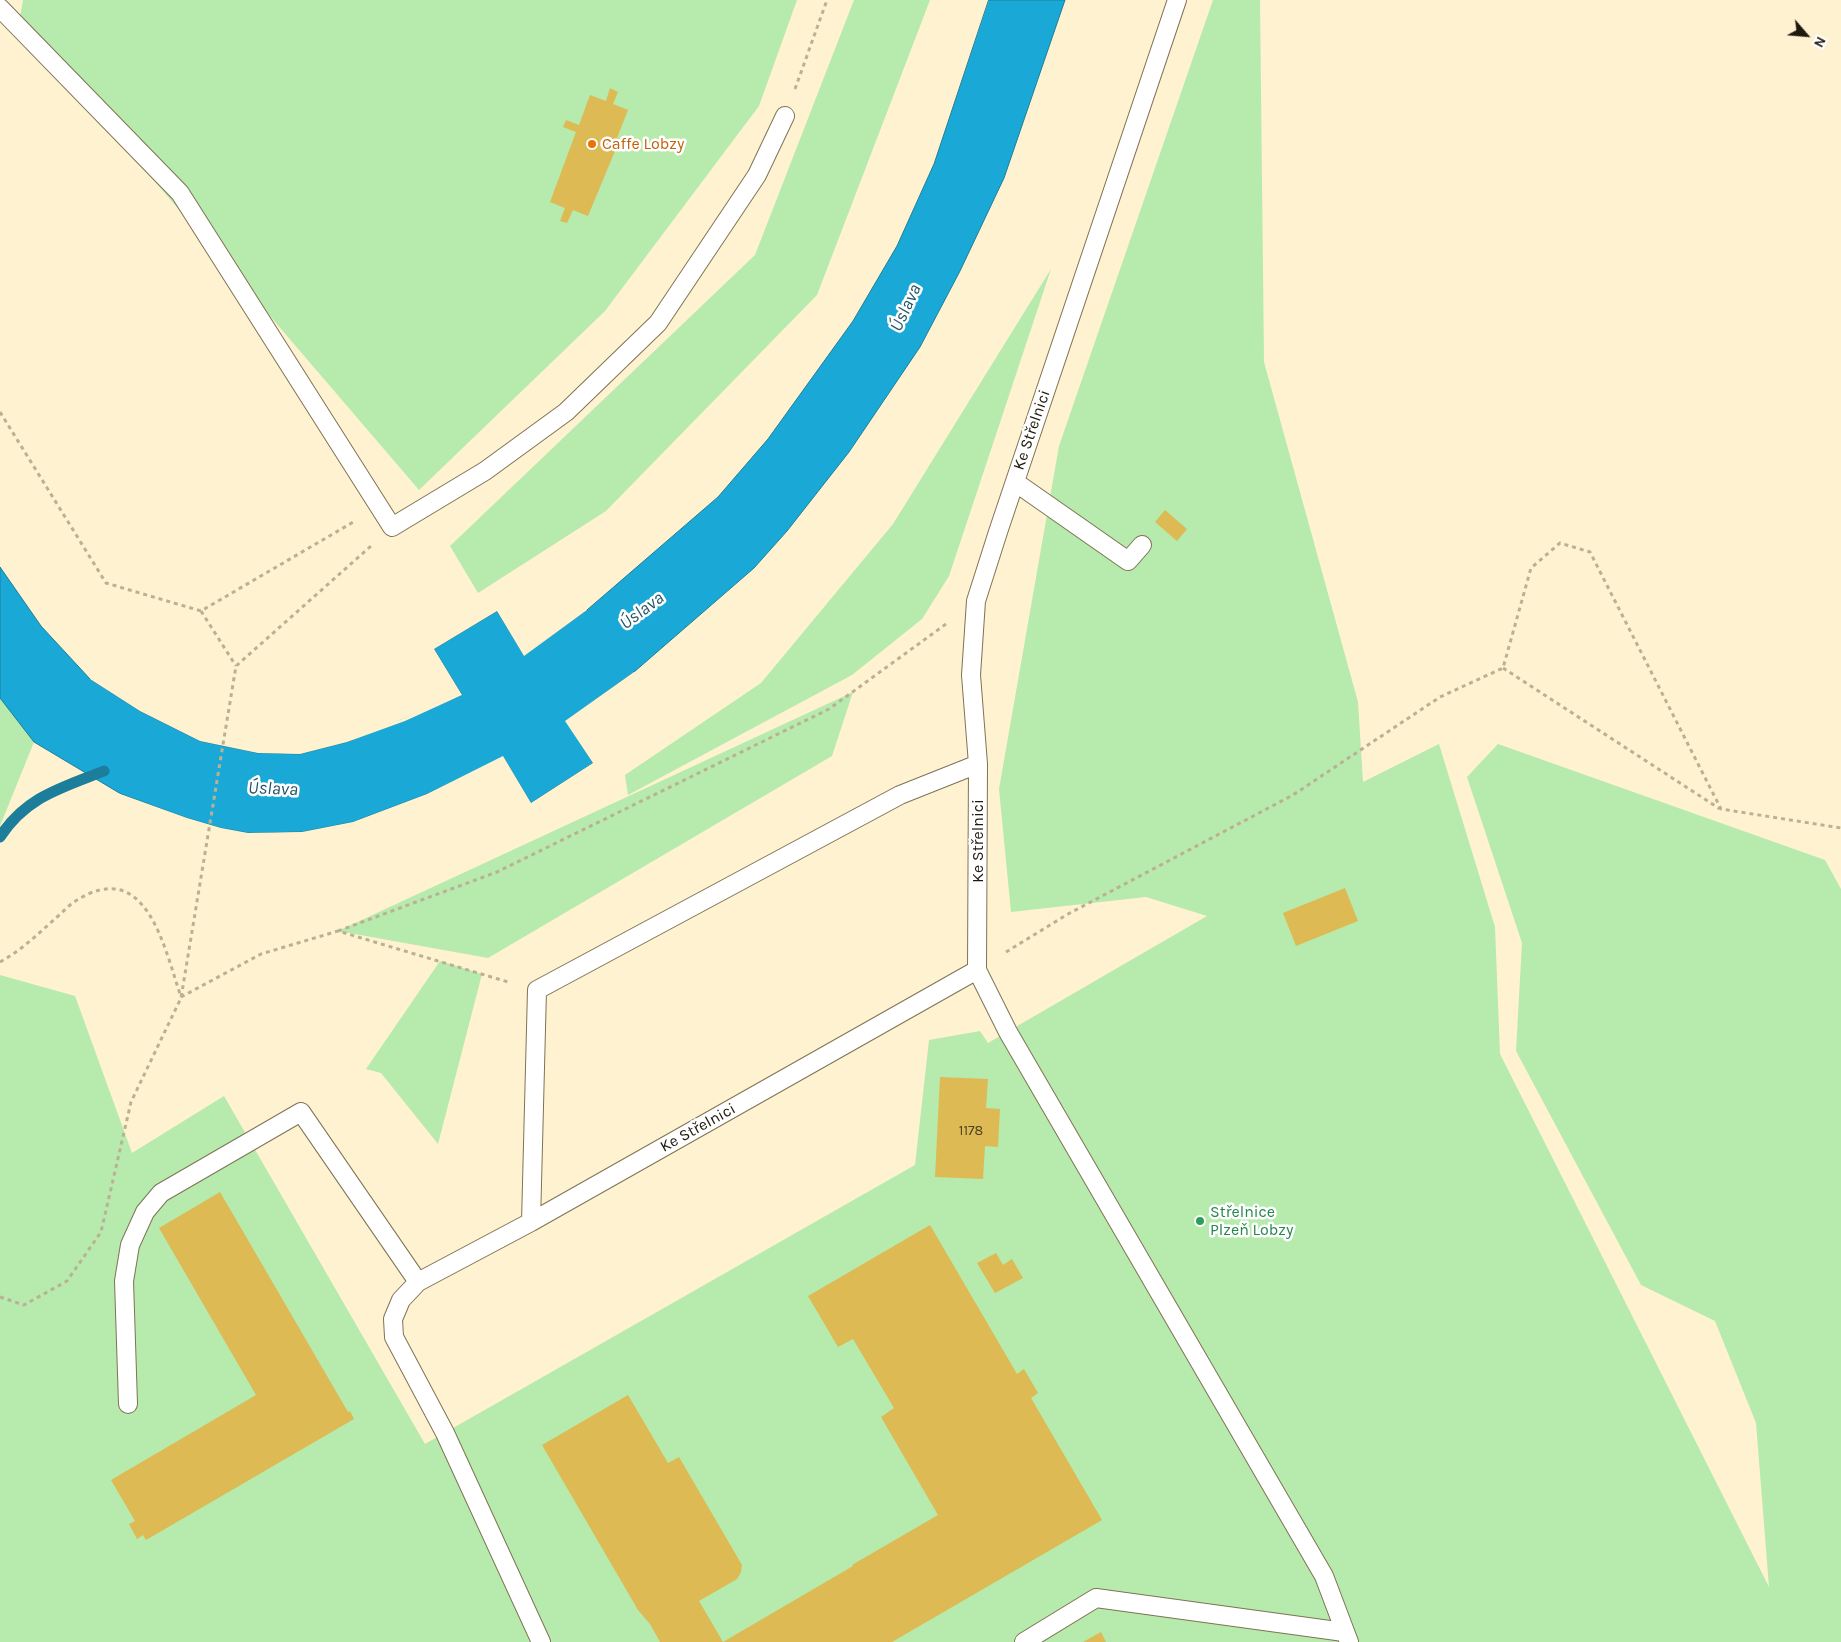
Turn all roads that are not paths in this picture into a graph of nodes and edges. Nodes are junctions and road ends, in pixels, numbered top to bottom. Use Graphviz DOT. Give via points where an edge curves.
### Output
graph roads {
  1 [pos="1177,0"];
  2 [pos="0,8"];
  3 [pos="785,116"];
  4 [pos="1014,482"];
  5 [pos="1142,545"];
  6 [pos="978,764"];
  7 [pos="977,970"];
  8 [pos="531,1222"];
  9 [pos="418,1282"];
  10 [pos="128,1404"];
  11 [pos="1347,1637"];
  12 [pos="542,1642"];
  13 [pos="1024,1642"];
  1 -- 4 [label="lane, Ke Střelnici"];
  2 -- 3 [label="lane" via="180,193 392,527 485,470 566,412 658,323 757,175"];
  4 -- 5 [label="lane" via="1128,560"];
  4 -- 6 [label="lane, Ke Střelnici" via="976,601 971,675"];
  6 -- 7 [label="lane, Ke Střelnici"];
  6 -- 8 [label="lane" via="900,795 537,990"];
  7 -- 8 [label="lane, Ke Střelnici"];
  7 -- 11 [label="lane" via="1008,1032 1324,1576"];
  8 -- 9 [label="lane, Ke Střelnici"];
  9 -- 10 [label="lane" via="300,1112 160,1193 145,1212 130,1245 124,1280"];
  9 -- 12 [label="lane, Ke Střelnici" via="401,1300 393,1319 394,1337 445,1433"];
  11 -- 13 [label="lane" via="1096,1598"];
}
